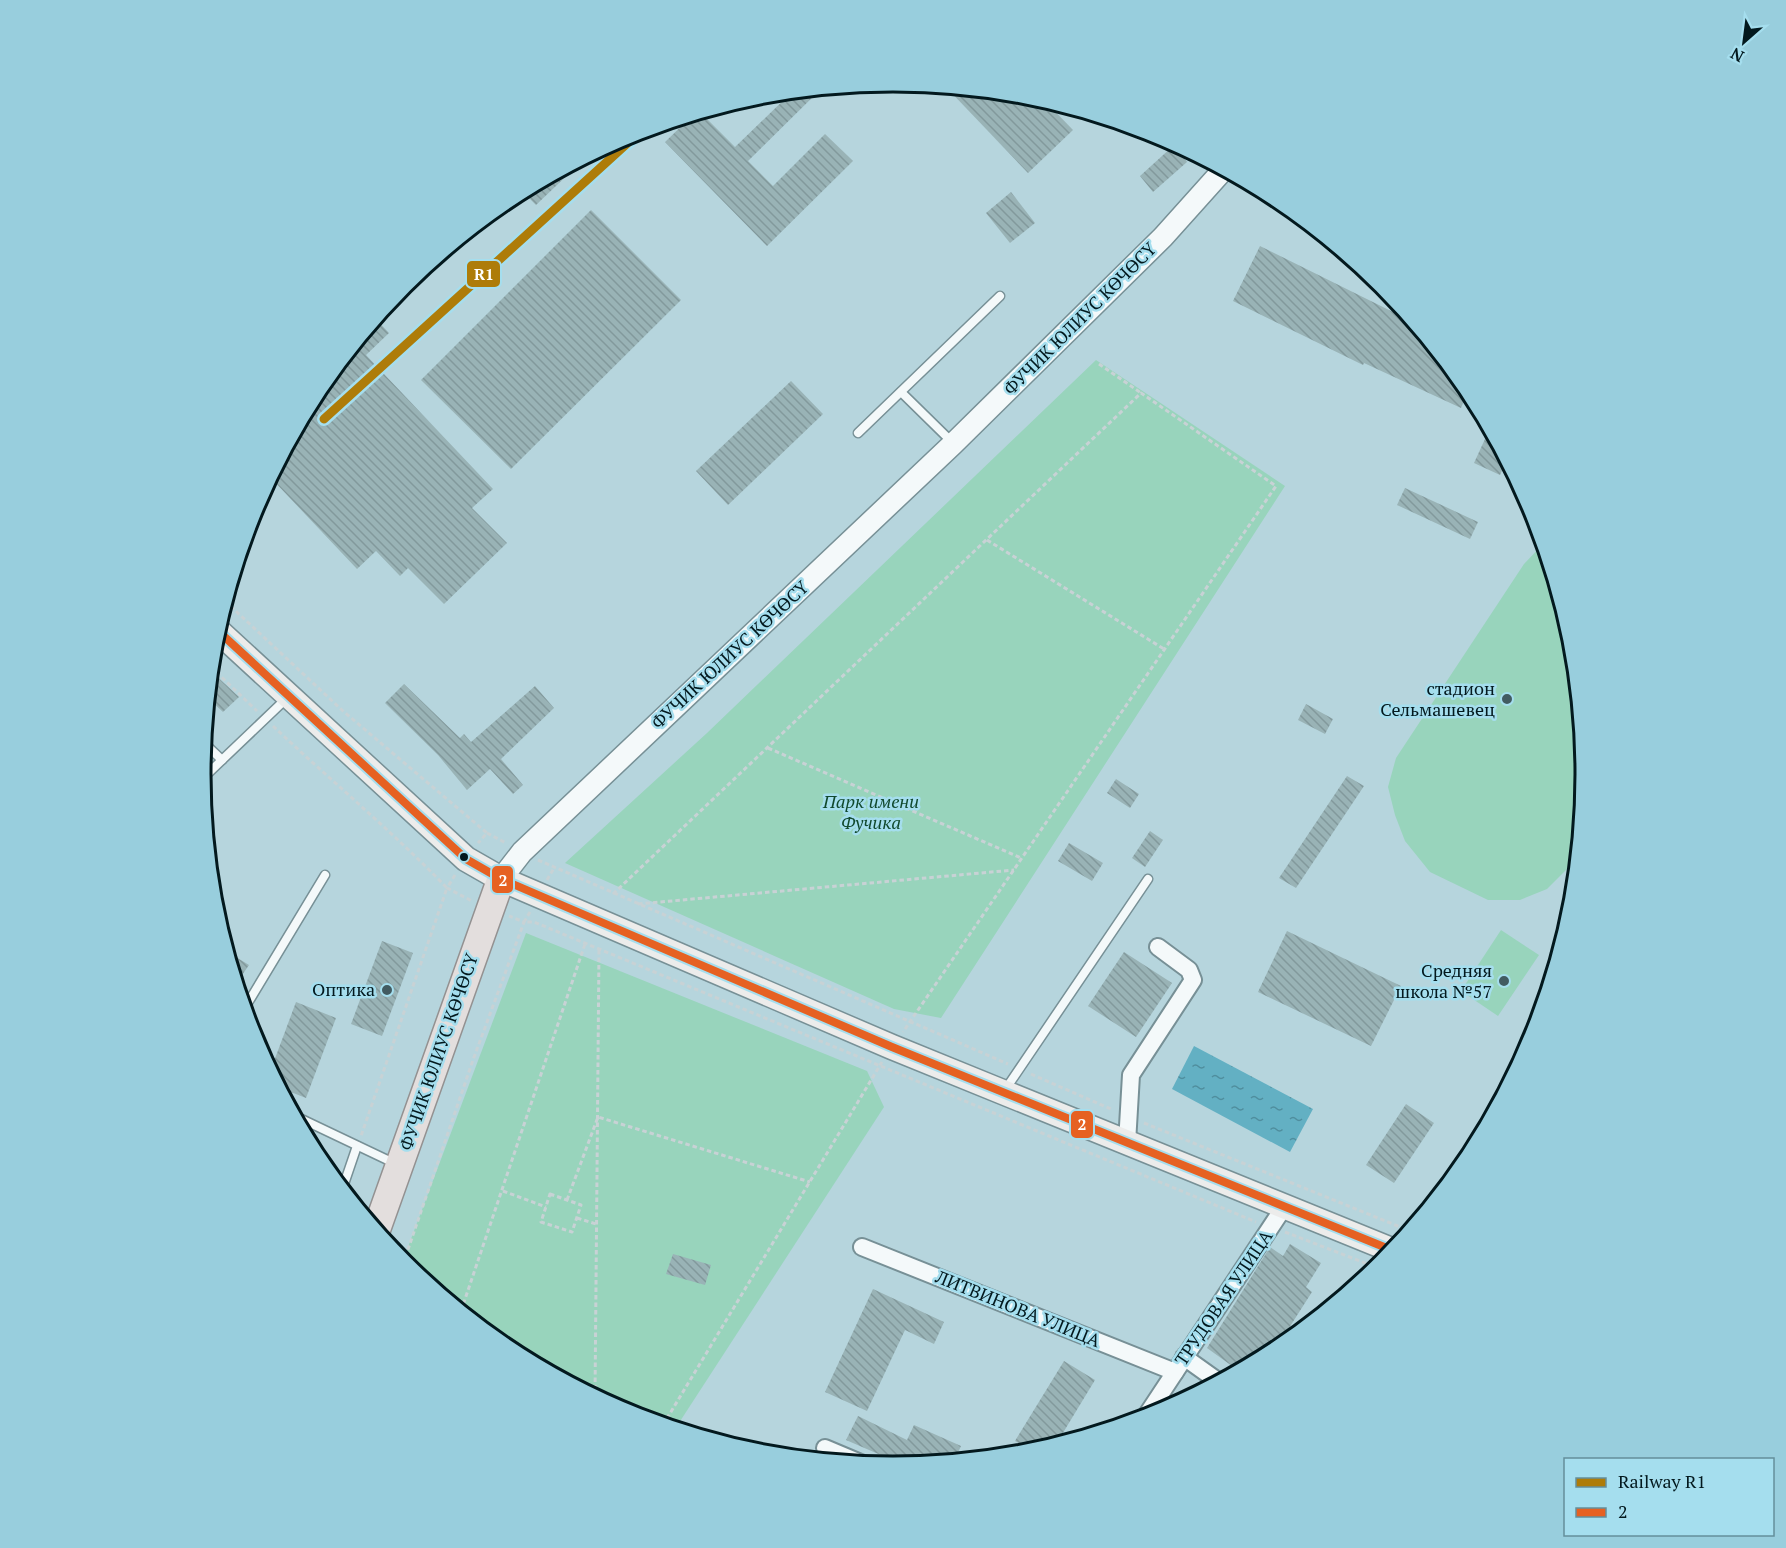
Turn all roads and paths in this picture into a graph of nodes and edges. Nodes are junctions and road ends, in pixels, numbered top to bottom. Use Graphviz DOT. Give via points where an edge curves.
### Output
graph roads {
  1 [pos="1219,175"];
  2 [pos="1000,296"];
  3 [pos="1099,364"];
  4 [pos="901,392"];
  5 [pos="1141,393"];
  6 [pos="858,433"];
  7 [pos="953,444"];
  8 [pos="987,540"];
  9 [pos="232,607"];
  10 [pos="225,637"];
  11 [pos="1164,649"];
  12 [pos="218,674"];
  13 [pos="289,696"];
  14 [pos="265,719"];
  15 [pos="768,748"];
  16 [pos="212,750"];
  17 [pos="222,760"];
  18 [pos="211,770"];
  19 [pos="487,832"];
  20 [pos="522,852"];
  21 [pos="1021,858"];
  22 [pos="466,859"];
  23 [pos="1014,870"];
  24 [pos="325,875"];
  25 [pos="501,879"];
  26 [pos="1148,879"];
  27 [pos="447,888"];
  28 [pos="613,894"];
  29 [pos="637,904"];
  30 [pos="489,909"];
  31 [pos="524,922"];
  32 [pos="585,944"];
  33 [pos="1158,947"];
  34 [pos="599,950"];
  35 [pos="250,1000"];
  36 [pos="910,1022"];
  37 [pos="886,1057"];
  38 [pos="1019,1069"];
  39 [pos="1003,1092"];
  40 [pos="1129,1116"];
  41 [pos="598,1117"];
  42 [pos="306,1121"];
  43 [pos="1127,1143"];
  44 [pos="357,1146"];
  45 [pos="400,1165"];
  46 [pos="345,1180"];
  47 [pos="810,1182"];
  48 [pos="503,1191"];
  49 [pos="567,1200"];
  50 [pos="546,1207"];
  51 [pos="1284,1207"];
  52 [pos="577,1218"];
  53 [pos="379,1223"];
  54 [pos="596,1224"];
  55 [pos="1270,1228"];
  56 [pos="1402,1229"];
  57 [pos="862,1247"];
  58 [pos="1385,1247"];
  59 [pos="406,1252"];
  60 [pos="1368,1264"];
  61 [pos="464,1304"];
  62 [pos="1184,1358"];
  63 [pos="1175,1372"];
  64 [pos="1212,1377"];
  65 [pos="595,1388"];
  66 [pos="1153,1405"];
  67 [pos="667,1418"];
  68 [pos="825,1448"];
  69 [pos="840,1454"];
  1 -- 7 [label="street, ФУЧИК ЮЛИУС КӨЧӨСҮ" via="1163,237"];
  2 -- 4 [label="lane"];
  3 -- 5 [label="path"];
  4 -- 6 [label="lane"];
  4 -- 7 [label="lane"];
  5 -- 8 [label="path"];
  5 -- 11 [label="path" via="1275,486"];
  7 -- 20 [label="street, ФУЧИК ЮЛИУС КӨЧӨСҮ"];
  8 -- 11 [label="path"];
  8 -- 15 [label="path"];
  9 -- 19 [label="path" via="343,711"];
  10 -- 13 [label="main road"];
  11 -- 21 [label="path"];
  12 -- 14 [label="path"];
  13 -- 14 [label="lane"];
  13 -- 22 [label="main road"];
  14 -- 17 [label="lane"];
  14 -- 27 [label="path"];
  15 -- 21 [label="path"];
  15 -- 28 [label="path"];
  16 -- 17 [label="lane"];
  17 -- 18 [label="lane"];
  19 -- 20 [label="path"];
  19 -- 22 [label="path"];
  20 -- 25 [label="street, ФУЧИК ЮЛИУС КӨЧӨСҮ"];
  20 -- 28 [label="path"];
  21 -- 23 [label="path"];
  22 -- 25 [label="main road"];
  22 -- 27 [label="path"];
  23 -- 29 [label="path"];
  23 -- 36 [label="path"];
  24 -- 35 [label="lane"];
  25 -- 30 [label="main road, ФУЧИК ЮЛИУС КӨЧӨСҮ"];
  25 -- 37 [label="main road"];
  26 -- 38 [label="lane"];
  27 -- 30 [label="path"];
  27 -- 44 [label="path"];
  28 -- 29 [label="path"];
  29 -- 36 [label="path"];
  30 -- 31 [label="path"];
  30 -- 45 [label="main road, ФУЧИК ЮЛИУС КӨЧӨСҮ"];
  31 -- 32 [label="path" via="534,922"];
  31 -- 59 [label="path"];
  32 -- 34 [label="path"];
  32 -- 48 [label="path"];
  33 -- 40 [label="street" via="1189,970 1193,980 1131,1075"];
  34 -- 37 [label="path"];
  34 -- 41 [label="path"];
  36 -- 37 [label="path"];
  36 -- 38 [label="path"];
  37 -- 39 [label="main road"];
  37 -- 47 [label="path"];
  37 -- 55 [label="path"];
  38 -- 39 [label="lane"];
  38 -- 40 [label="path"];
  39 -- 43 [label="main road"];
  40 -- 43 [label="street"];
  40 -- 56 [label="path"];
  41 -- 47 [label="path"];
  41 -- 49 [label="path"];
  41 -- 54 [label="path"];
  42 -- 44 [label="lane"];
  43 -- 51 [label="main road"];
  44 -- 45 [label="lane"];
  44 -- 46 [label="lane"];
  45 -- 53 [label="main road, ФУЧИК ЮЛИУС КӨЧӨСҮ"];
  47 -- 67 [label="path"];
  48 -- 50 [label="path"];
  48 -- 61 [label="path"];
  49 -- 50 [label="path" via="550,1194"];
  49 -- 52 [label="path" via="581,1205"];
  50 -- 52 [label="path" via="541,1222 572,1232"];
  51 -- 55 [label="street, ТРУДОВАЯ УЛИЦА"];
  51 -- 58 [label="main road"];
  52 -- 54 [label="path"];
  54 -- 65 [label="path"];
  55 -- 60 [label="path"];
  55 -- 62 [label="street, ТРУДОВАЯ УЛИЦА"];
  57 -- 63 [label="street, ЛИТВИНОВА УЛИЦА"];
  62 -- 63 [label="street, ТРУДОВАЯ УЛИЦА"];
  62 -- 64 [label="street"];
  63 -- 66 [label="street, ТРУДОВАЯ УЛИЦА"];
  68 -- 69 [label="street"];
}
